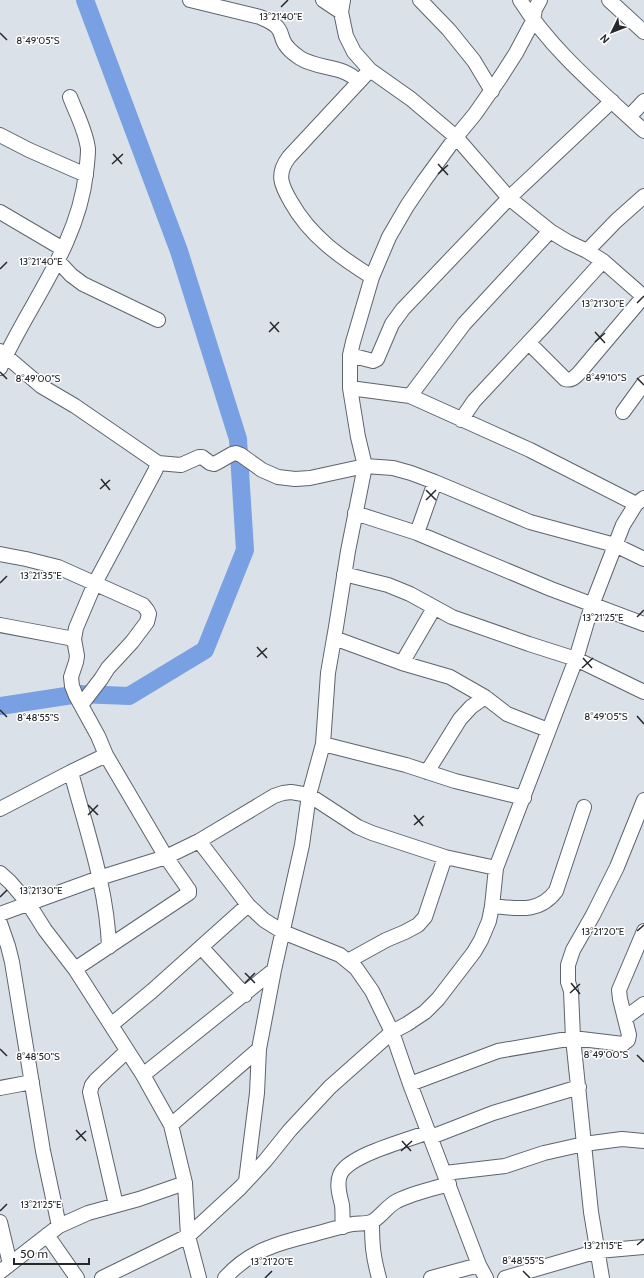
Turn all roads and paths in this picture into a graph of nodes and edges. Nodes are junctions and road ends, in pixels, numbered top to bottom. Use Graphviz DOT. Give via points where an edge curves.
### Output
graph roads {
  1 [pos="190,0"];
  2 [pos="323,0"];
  3 [pos="420,0"];
  4 [pos="520,0"];
  5 [pos="540,0"];
  6 [pos="609,0"];
  7 [pos="342,6"];
  8 [pos="533,21"];
  9 [pos="644,32"];
  10 [pos="370,70"];
  11 [pos="359,82"];
  12 [pos="492,91"];
  13 [pos="70,97"];
  14 [pos="612,101"];
  15 [pos="644,101"];
  16 [pos="629,117"];
  17 [pos="644,131"];
  18 [pos="0,135"];
  19 [pos="456,137"];
  20 [pos="86,175"];
  21 [pos="644,196"];
  22 [pos="509,198"];
  23 [pos="0,212"];
  24 [pos="550,230"];
  25 [pos="587,251"];
  26 [pos="60,255"];
  27 [pos="603,261"];
  28 [pos="372,277"];
  29 [pos="644,297"];
  30 [pos="158,320"];
  31 [pos="529,342"];
  32 [pos="350,355"];
  33 [pos="2,358"];
  34 [pos="644,382"];
  35 [pos="350,388"];
  36 [pos="410,396"];
  37 [pos="622,412"];
  38 [pos="461,420"];
  39 [pos="158,462"];
  40 [pos="364,466"];
  41 [pos="435,482"];
  42 [pos="640,501"];
  43 [pos="355,513"];
  44 [pos="417,533"];
  45 [pos="615,545"];
  46 [pos="0,554"];
  47 [pos="644,559"];
  48 [pos="344,574"];
  49 [pos="95,583"];
  50 [pos="592,605"];
  51 [pos="434,608"];
  52 [pos="644,624"];
  53 [pos="0,625"];
  54 [pos="334,638"];
  55 [pos="74,639"];
  56 [pos="576,659"];
  57 [pos="402,663"];
  58 [pos="644,692"];
  59 [pos="485,697"];
  60 [pos="81,705"];
  61 [pos="548,730"];
  62 [pos="323,744"];
  63 [pos="106,756"];
  64 [pos="71,772"];
  65 [pos="427,772"];
  66 [pos="309,795"];
  67 [pos="524,798"];
  68 [pos="644,800"];
  69 [pos="584,807"];
  70 [pos="0,809"];
  71 [pos="199,841"];
  72 [pos="166,857"];
  73 [pos="445,857"];
  74 [pos="496,868"];
  75 [pos="0,873"];
  76 [pos="99,878"];
  77 [pos="28,903"];
  78 [pos="248,905"];
  79 [pos="492,906"];
  80 [pos="0,914"];
  81 [pos="0,923"];
  82 [pos="644,931"];
  83 [pos="283,932"];
  84 [pos="109,947"];
  85 [pos="201,947"];
  86 [pos="348,961"];
  87 [pos="75,969"];
  88 [pos="274,970"];
  89 [pos="245,995"];
  90 [pos="644,1004"];
  91 [pos="625,1018"];
  92 [pos="111,1025"];
  93 [pos="392,1032"];
  94 [pos="573,1038"];
  95 [pos="259,1049"];
  96 [pos="127,1051"];
  97 [pos="143,1075"];
  98 [pos="32,1082"];
  99 [pos="410,1084"];
  100 [pos="0,1088"];
  101 [pos="579,1088"];
  102 [pos="171,1125"];
  103 [pos="430,1135"];
  104 [pos="644,1141"];
  105 [pos="584,1144"];
  106 [pos="447,1178"];
  107 [pos="246,1181"];
  108 [pos="185,1183"];
  109 [pos="116,1205"];
  110 [pos="0,1222"];
  111 [pos="372,1222"];
  112 [pos="59,1226"];
  113 [pos="343,1227"];
  114 [pos="47,1235"];
  115 [pos="188,1236"];
  116 [pos="644,1247"];
  117 [pos="598,1251"];
  118 [pos="5,1268"];
  119 [pos="483,1272"];
  120 [pos="77,1278"];
  121 [pos="102,1278"];
  122 [pos="199,1278"];
  123 [pos="225,1278"];
  124 [pos="380,1278"];
  125 [pos="431,1278"];
  126 [pos="505,1278"];
  127 [pos="602,1278"];
  1 -- 11 [label="street" via="260,17 277,27 287,48 301,59 346,71"];
  2 -- 7 [label="street"];
  3 -- 12 [label="street" via="474,61"];
  4 -- 8 [label="street"];
  5 -- 8 [label="street"];
  6 -- 9 [label="street"];
  7 -- 10 [label="street" via="346,36 354,52"];
  8 -- 12 [label="street"];
  8 -- 14 [label="street" via="565,57"];
  10 -- 11 [label="street"];
  10 -- 19 [label="street" via="411,99"];
  11 -- 28 [label="street" via="289,157 280,175 282,187 308,228 333,251"];
  12 -- 19 [label="street"];
  13 -- 20 [label="street" via="88,148"];
  14 -- 16 [label="street"];
  14 -- 22 [label="street"];
  15 -- 16 [label="street"];
  16 -- 17 [label="street"];
  18 -- 20 [label="street"];
  19 -- 22 [label="street"];
  19 -- 28 [label="street" via="407,206 389,237"];
  20 -- 26 [label="street" via="78,211"];
  21 -- 25 [label="street"];
  22 -- 24 [label="street"];
  22 -- 32 [label="street" via="403,309 392,324 377,359 373,361"];
  23 -- 26 [label="street"];
  24 -- 25 [label="street"];
  24 -- 36 [label="street" via="464,324"];
  25 -- 27 [label="street"];
  26 -- 30 [label="street" via="71,275 83,284"];
  26 -- 33 [label="street"];
  27 -- 29 [label="street"];
  27 -- 31 [label="street"];
  28 -- 32 [label="street"];
  29 -- 31 [label="street" via="572,379 565,379"];
  31 -- 38 [label="street" via="474,401"];
  32 -- 35 [label="street"];
  33 -- 39 [label="street"];
  34 -- 37 [label="street"];
  35 -- 36 [label="street"];
  35 -- 40 [label="street"];
  36 -- 38 [label="street"];
  38 -- 42 [label="street"];
  39 -- 40 [label="street" via="181,466 202,457 214,464 236,453 262,470 295,479"];
  39 -- 49 [label="street"];
  40 -- 41 [label="street" via="393,468"];
  40 -- 43 [label="street"];
  41 -- 44 [label="street"];
  41 -- 45 [label="street" via="530,522"];
  42 -- 45 [label="street" via="623,525"];
  43 -- 44 [label="street"];
  43 -- 48 [label="street"];
  44 -- 50 [label="street"];
  45 -- 47 [label="street"];
  45 -- 50 [label="street"];
  46 -- 49 [label="street" via="58,567"];
  48 -- 51 [label="street" via="388,585"];
  48 -- 54 [label="street"];
  49 -- 55 [label="street"];
  49 -- 60 [label="street" via="143,605 149,614 147,622"];
  50 -- 52 [label="street"];
  50 -- 56 [label="street"];
  51 -- 56 [label="street" via="452,617"];
  51 -- 57 [label="street"];
  53 -- 55 [label="street"];
  54 -- 57 [label="street"];
  54 -- 62 [label="street" via="328,673"];
  55 -- 60 [label="street" via="77,656 71,677 72,686"];
  56 -- 58 [label="street"];
  56 -- 61 [label="street"];
  57 -- 59 [label="street" via="450,677"];
  59 -- 61 [label="street" via="507,714"];
  59 -- 65 [label="street" via="460,719"];
  60 -- 63 [label="street"];
  61 -- 67 [label="street"];
  62 -- 65 [label="street"];
  62 -- 66 [label="street"];
  63 -- 64 [label="street"];
  63 -- 72 [label="street"];
  64 -- 70 [label="street"];
  64 -- 76 [label="street"];
  65 -- 67 [label="street"];
  66 -- 71 [label="street" via="283,792"];
  66 -- 73 [label="street" via="358,827"];
  66 -- 83 [label="street" via="302,845"];
  67 -- 74 [label="street"];
  68 -- 94 [label="street" via="617,867 573,950 568,965"];
  69 -- 79 [label="street" via="556,891 551,897 545,903 522,909"];
  71 -- 72 [label="street"];
  71 -- 78 [label="street"];
  72 -- 76 [label="street"];
  72 -- 84 [label="street" via="189,893"];
  73 -- 74 [label="street"];
  73 -- 86 [label="street" via="425,917 418,925"];
  74 -- 79 [label="street"];
  75 -- 77 [label="street"];
  76 -- 77 [label="street"];
  76 -- 84 [label="street" via="108,923"];
  77 -- 80 [label="street"];
  77 -- 87 [label="street"];
  78 -- 83 [label="street" via="264,920"];
  78 -- 85 [label="street"];
  79 -- 93 [label="street" via="481,940 438,999 425,1012"];
  81 -- 98 [label="street" via="12,962"];
  82 -- 91 [label="street" via="619,990"];
  83 -- 86 [label="street" via="340,955"];
  83 -- 88 [label="street"];
  84 -- 87 [label="street"];
  85 -- 89 [label="street"];
  85 -- 92 [label="street"];
  86 -- 93 [label="street" via="372,991"];
  87 -- 92 [label="street"];
  88 -- 89 [label="street"];
  88 -- 95 [label="street"];
  89 -- 97 [label="street"];
  90 -- 91 [label="street"];
  91 -- 94 [label="street" via="629,1035 623,1044"];
  92 -- 96 [label="street"];
  93 -- 99 [label="street"];
  93 -- 107 [label="street" via="330,1087"];
  94 -- 99 [label="street" via="490,1053"];
  94 -- 101 [label="street"];
  95 -- 102 [label="street"];
  95 -- 107 [label="street" via="257,1093"];
  96 -- 97 [label="street"];
  96 -- 109 [label="street" via="96,1080 90,1092"];
  97 -- 102 [label="street"];
  98 -- 100 [label="street"];
  98 -- 112 [label="street"];
  99 -- 103 [label="street"];
  101 -- 103 [label="street" via="493,1113"];
  101 -- 105 [label="street"];
  102 -- 108 [label="street"];
  103 -- 106 [label="street"];
  103 -- 113 [label="street" via="360,1157 349,1165 340,1175 338,1185"];
  104 -- 105 [label="street" via="622,1139"];
  105 -- 106 [label="street" via="505,1166"];
  105 -- 117 [label="street"];
  106 -- 111 [label="street" via="395,1202"];
  106 -- 119 [label="street"];
  107 -- 115 [label="street"];
  108 -- 109 [label="street" via="154,1195"];
  108 -- 115 [label="street"];
  109 -- 112 [label="street" via="88,1213"];
  110 -- 118 [label="street"];
  111 -- 113 [label="street"];
  111 -- 124 [label="street" via="374,1260"];
  112 -- 114 [label="street"];
  113 -- 123 [label="street" via="259,1251 234,1268"];
  114 -- 118 [label="street"];
  114 -- 120 [label="street"];
  115 -- 121 [label="street"];
  115 -- 122 [label="street"];
  116 -- 117 [label="street"];
  117 -- 126 [label="street"];
  117 -- 127 [label="street"];
  119 -- 125 [label="street"];
}
